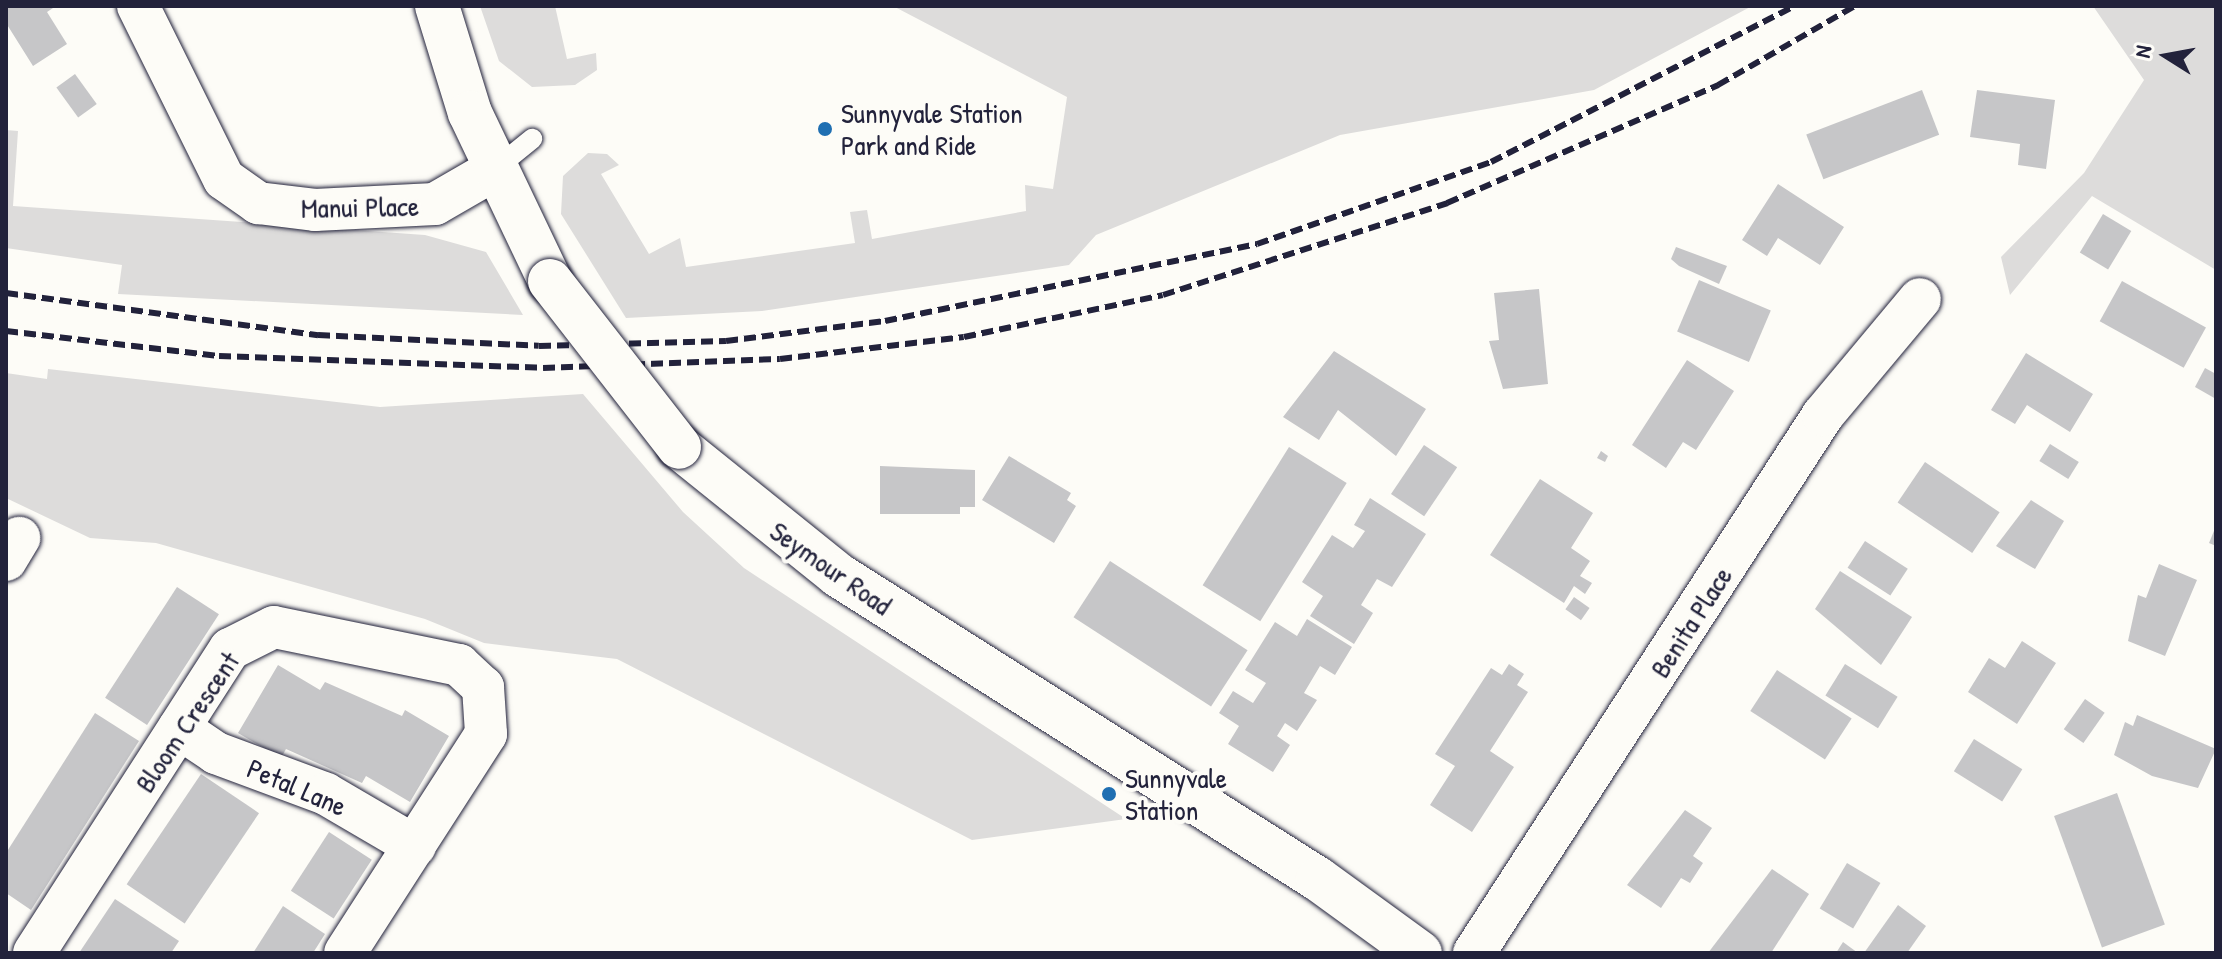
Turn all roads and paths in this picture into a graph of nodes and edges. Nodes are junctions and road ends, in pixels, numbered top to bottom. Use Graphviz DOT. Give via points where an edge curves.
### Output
graph roads {
  1 [pos="138,6"];
  2 [pos="437,6"];
  3 [pos="532,139"];
  4 [pos="494,170"];
  5 [pos="1920,299"];
  6 [pos="179,728"];
  7 [pos="415,846"];
  8 [pos="34,953"];
  9 [pos="345,953"];
  10 [pos="1420,953"];
  11 [pos="1474,953"];
  1 -- 4 [label="street, Manui Place" via="224,179 271,206 384,211 447,200"];
  2 -- 4 [label="main road, Seymour Road"];
  3 -- 4 [label="lane"];
  4 -- 10 [label="main road, Seymour Road, bridge" via="550,281 679,447 838,575 1318,879"];
  5 -- 11 [label="street, Benita Place" via="1823,415"];
  6 -- 7 [label="street, Petal Lane" via="216,753 326,794"];
  6 -- 7 [label="street, Bloom Crescent" via="230,649 274,627 459,665 483,687 486,734"];
  6 -- 8 [label="street, Bloom Crescent"];
  7 -- 9 [label="street, Bloom Crescent"];
}
